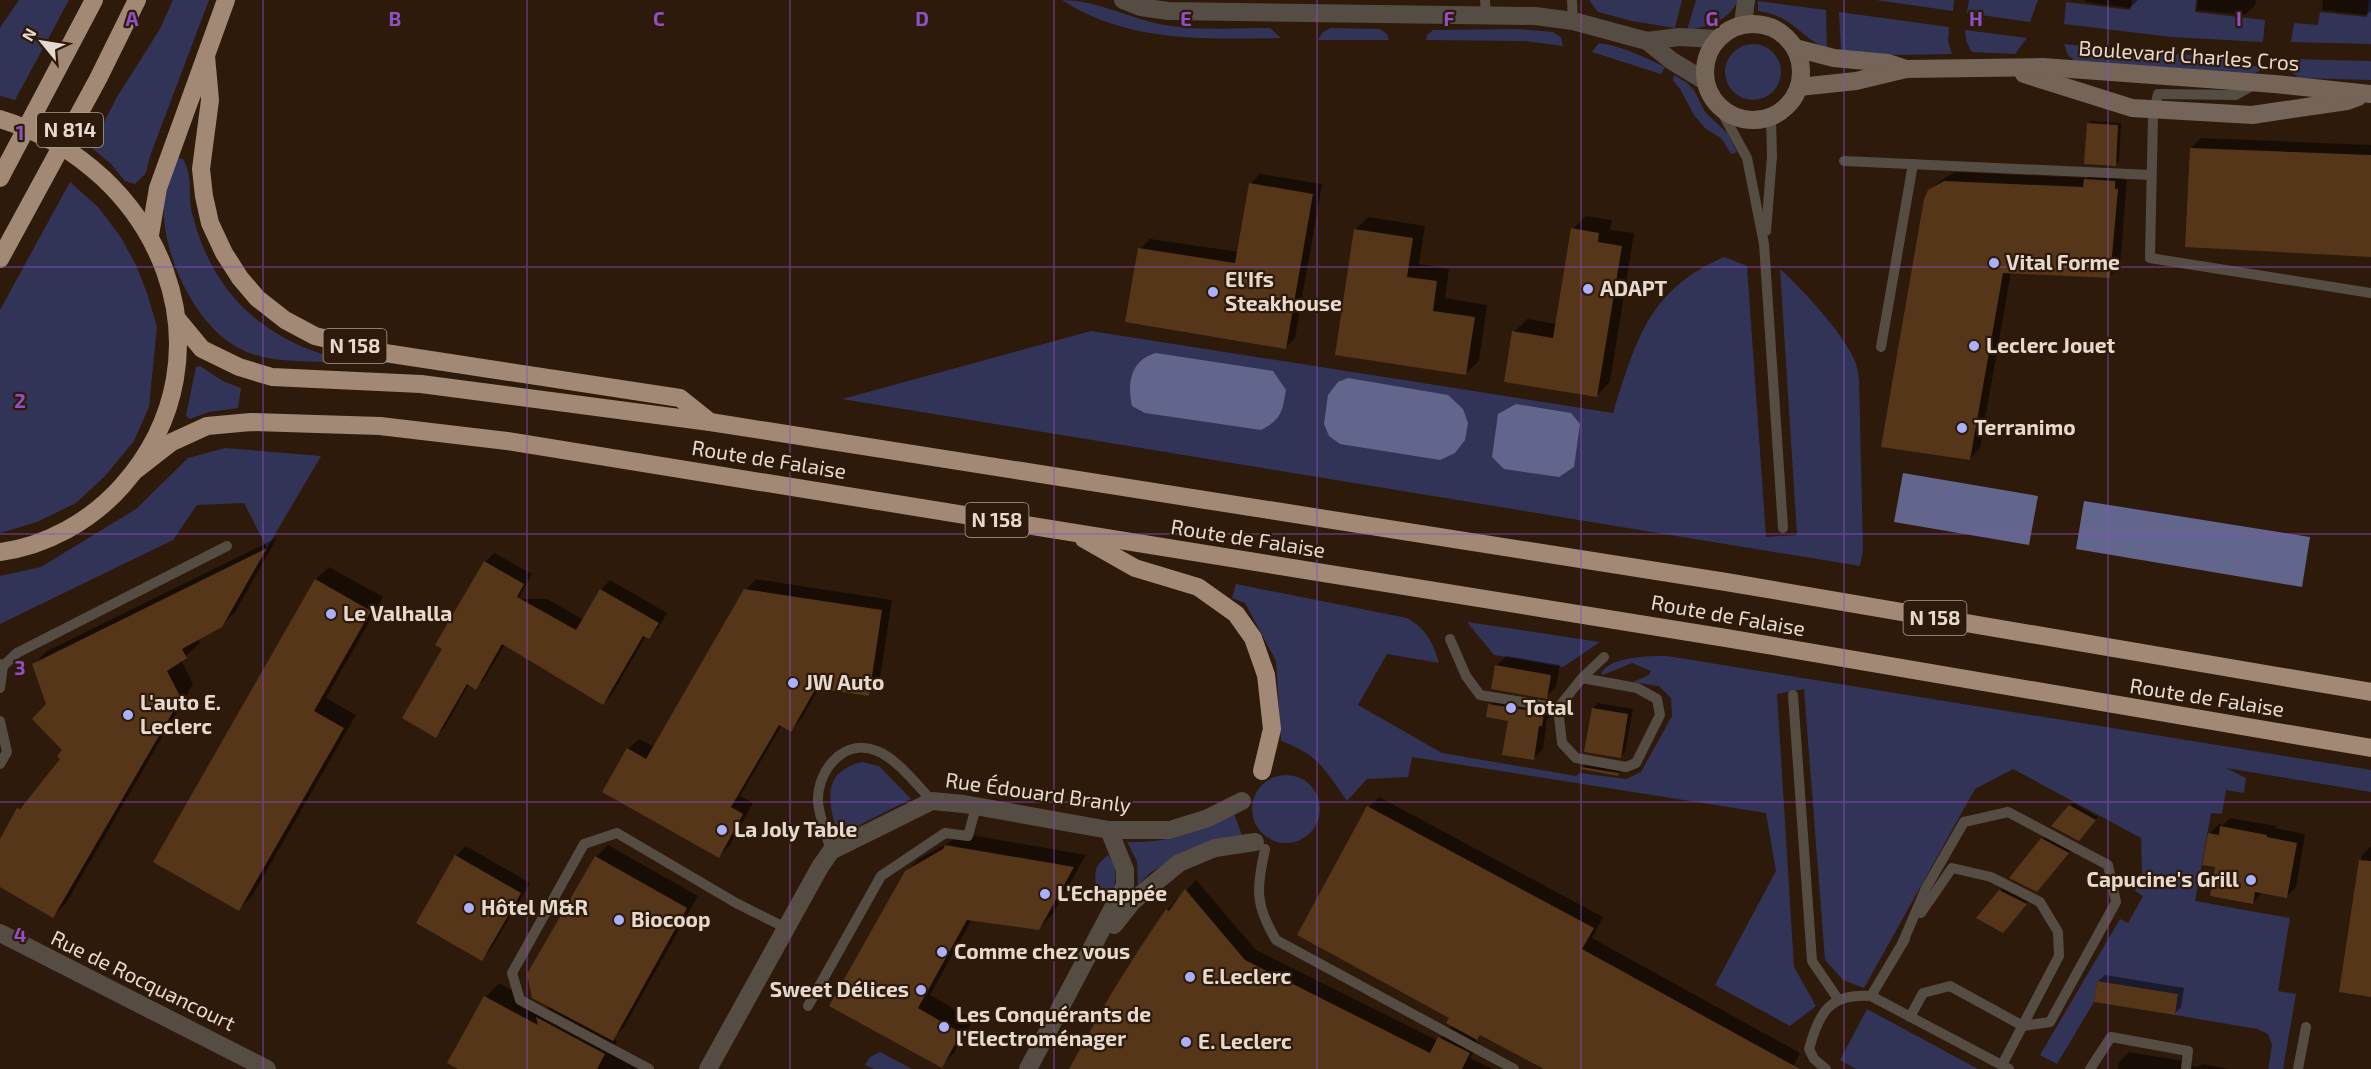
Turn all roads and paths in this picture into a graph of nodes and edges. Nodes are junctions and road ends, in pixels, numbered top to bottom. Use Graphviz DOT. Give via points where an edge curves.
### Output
graph roads {
  1 [pos="94,0"];
  2 [pos="137,0"];
  3 [pos="226,0"];
  4 [pos="1123,0"];
  5 [pos="1572,0"];
  6 [pos="1746,0"];
  7 [pos="1168,5"];
  8 [pos="1485,8"];
  9 [pos="1573,21"];
  10 [pos="1743,24"];
  11 [pos="1717,39"];
  12 [pos="1647,41"];
  13 [pos="1795,48"];
  14 [pos="206,56"];
  15 [pos="2008,68"];
  16 [pos="1906,69"];
  17 [pos="1705,81"];
  18 [pos="2257,84"];
  19 [pos="1799,87"];
  20 [pos="2369,94"];
  21 [pos="1719,107"];
  22 [pos="2154,109"];
  23 [pos="1771,117"];
  24 [pos="0,119"];
  25 [pos="1844,161"];
  26 [pos="1913,164"];
  27 [pos="2151,175"];
  28 [pos="0,178"];
  29 [pos="150,235"];
  30 [pos="1764,244"];
  31 [pos="0,259"];
  32 [pos="2371,293"];
  33 [pos="178,320"];
  34 [pos="1881,347"];
  35 [pos="710,422"];
  36 [pos="136,470"];
  37 [pos="1783,528"];
  38 [pos="1072,532"];
  39 [pos="227,546"];
  40 [pos="0,552"];
  41 [pos="1450,639"];
  42 [pos="1604,657"];
  43 [pos="2,665"];
  44 [pos="1582,678"];
  45 [pos="0,688"];
  46 [pos="2371,692"];
  47 [pos="1793,695"];
  48 [pos="1558,708"];
  49 [pos="0,721"];
  50 [pos="2366,747"];
  51 [pos="0,764"];
  52 [pos="1262,771"];
  53 [pos="932,801"];
  54 [pos="1242,801"];
  55 [pos="976,807"];
  56 [pos="1109,830"];
  57 [pos="1260,846"];
  58 [pos="831,851"];
  59 [pos="786,928"];
  60 [pos="0,933"];
  61 [pos="1902,944"];
  62 [pos="1088,957"];
  63 [pos="1871,996"];
  64 [pos="1838,999"];
  65 [pos="808,1006"];
  66 [pos="1910,1017"];
  67 [pos="2023,1026"];
  68 [pos="2306,1027"];
  69 [pos="2006,1067"];
  70 [pos="267,1069"];
  71 [pos="649,1069"];
  72 [pos="708,1069"];
  73 [pos="1028,1069"];
  74 [pos="1514,1069"];
  75 [pos="1826,1069"];
  76 [pos="2090,1069"];
  77 [pos="2186,1069"];
  78 [pos="2298,1069"];
  1 -- 28 [label="highway, N 814"];
  2 -- 31 [label="highway, N 814"];
  3 -- 14 [label="highway"];
  4 -- 7 [label="street" via="1141,7"];
  5 -- 9 [label="lane"];
  6 -- 10 [label="street"];
  7 -- 8 [label="street"];
  8 -- 9 [label="street"];
  9 -- 12 [label="street"];
  10 -- 11 [label="street"];
  10 -- 13 [label="street" via="1773,28"];
  11 -- 12 [label="street" via="1679,37"];
  11 -- 17 [label="street" via="1708,51"];
  12 -- 17 [label="street"];
  13 -- 16 [label="street, Boulevard Charles Cros"];
  13 -- 19 [label="street" via="1801,70"];
  14 -- 29 [label="highway" via="158,188"];
  14 -- 35 [label="highway, N 158" via="210,100 201,169 210,223 240,278 257,298 285,320 315,336 385,353 680,398"];
  15 -- 16 [label="street, Boulevard Charles Cros"];
  15 -- 18 [label="street, Boulevard Charles Cros" via="2043,67"];
  15 -- 22 [label="street, Boulevard Charles Cros" via="2132,108"];
  16 -- 19 [label="street, Boulevard Charles Cros" via="1856,81"];
  17 -- 21 [label="street"];
  18 -- 20 [label="street, Boulevard Charles Cros"];
  18 -- 22 [label="lane" via="2236,95 2158,94"];
  19 -- 23 [label="street" via="1793,100"];
  20 -- 22 [label="street, Boulevard Charles Cros" via="2347,101 2252,115"];
  21 -- 23 [label="street" via="1744,120"];
  21 -- 30 [label="lane" via="1748,158"];
  22 -- 27 [label="lane"];
  23 -- 30 [label="lane" via="1772,156"];
  24 -- 29 [label="highway" via="76,156 131,207"];
  25 -- 26 [label="lane"];
  26 -- 27 [label="lane"];
  26 -- 34 [label="lane"];
  27 -- 32 [label="lane" via="2150,258"];
  29 -- 33 [label="highway" via="169,276"];
  30 -- 37 [label="lane"];
  33 -- 35 [label="highway, Route de Falaise / N 158" via="202,349 272,377 421,384"];
  33 -- 36 [label="highway" via="176,373 162,424"];
  35 -- 46 [label="highway, Route de Falaise / N 158" via="1726,582"];
  36 -- 38 [label="highway, Route de Falaise / N 158" via="172,442 207,426 251,422 380,426 507,441"];
  36 -- 40 [label="highway" via="111,498 81,521 48,539"];
  38 -- 50 [label="highway, Route de Falaise / N 158"];
  38 -- 52 [label="highway, N 158" via="1135,568 1198,587 1236,614 1253,638 1266,675 1272,729"];
  39 -- 43 [label="lane" via="17,653"];
  41 -- 48 [label="lane" via="1466,676 1480,695"];
  42 -- 44 [label="lane"];
  43 -- 45 [label="lane"];
  44 -- 48 [label="lane"];
  44 -- 48 [label="lane" via="1637,688 1657,699 1660,715 1636,763 1626,767 1576,758 1562,743"];
  47 -- 64 [label="lane" via="1812,962"];
  49 -- 51 [label="lane" via="7,752"];
  53 -- 55 [label="street, Rue Édouard Branly"];
  53 -- 58 [label="street, Rue Édouard Branly"];
  53 -- 58 [label="lane" via="877,750 860,748 841,753 821,777 818,802"];
  54 -- 56 [label="street, Rue Édouard Branly" via="1208,818 1170,830"];
  55 -- 56 [label="street, Rue Édouard Branly"];
  55 -- 65 [label="lane" via="968,836 945,833 881,876"];
  56 -- 62 [label="street" via="1125,870 1125,885"];
  57 -- 62 [label="street" via="1215,848 1179,863 1133,901"];
  57 -- 74 [label="lane" via="1257,886 1263,919 1276,940"];
  58 -- 59 [label="street"];
  59 -- 71 [label="lane" via="616,834 585,844 512,973 520,999"];
  59 -- 72 [label="street"];
  60 -- 70 [label="street, Rue de Rocquancourt"];
  61 -- 63 [label="lane"];
  61 -- 67 [label="lane" via="1952,868 1991,877 2040,902 2058,932 2059,956"];
  61 -- 67 [label="lane" via="1926,888 1964,822 2008,812 2108,865 2116,902 2050,1022"];
  62 -- 73 [label="street"];
  63 -- 64 [label="lane"];
  63 -- 66 [label="lane"];
  64 -- 75 [label="lane" via="1814,1030 1809,1049"];
  66 -- 67 [label="lane" via="1923,993 1950,986"];
  66 -- 69 [label="lane"];
  67 -- 69 [label="lane"];
  68 -- 78 [label="lane"];
  76 -- 77 [label="lane" via="2111,1037 2188,1051"];
}
